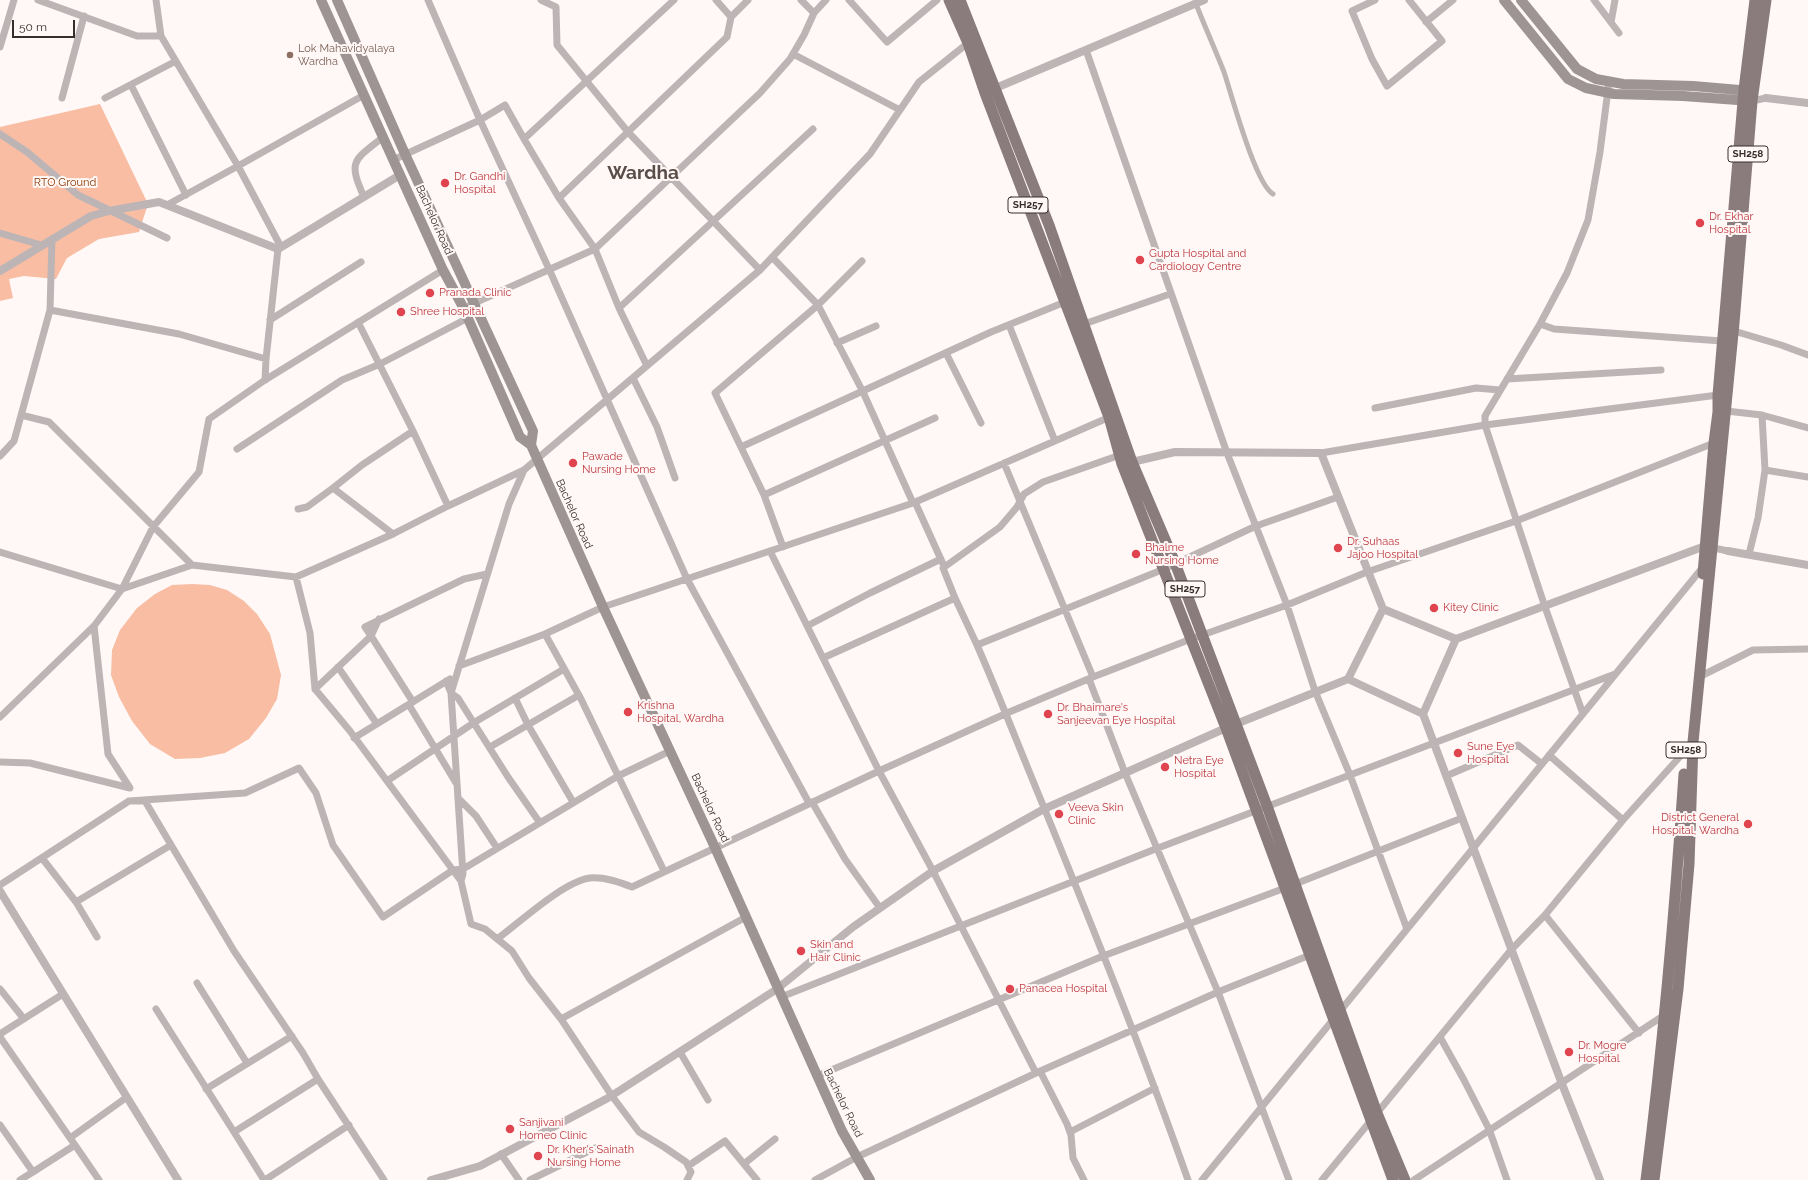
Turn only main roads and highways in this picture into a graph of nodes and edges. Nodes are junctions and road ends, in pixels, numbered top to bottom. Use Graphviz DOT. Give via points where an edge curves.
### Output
graph roads {
  1 [pos="321,0"];
  2 [pos="337,0"];
  3 [pos="948,0"];
  4 [pos="960,0"];
  5 [pos="1504,0"];
  6 [pos="1521,0"];
  7 [pos="1755,0"];
  8 [pos="1766,0"];
  9 [pos="990,90"];
  10 [pos="1748,96"];
  11 [pos="468,305"];
  12 [pos="1731,324"];
  13 [pos="1112,416"];
  14 [pos="531,445"];
  15 [pos="1709,547"];
  16 [pos="1196,637"];
  17 [pos="1231,726"];
  18 [pos="1690,746"];
  19 [pos="1290,886"];
  20 [pos="1337,1015"];
  21 [pos="1374,1116"];
  22 [pos="870,1180"];
  23 [pos="1393,1180"];
  24 [pos="1406,1180"];
  25 [pos="1646,1180"];
  26 [pos="1654,1180"];
  1 -- 11 [label="main road, Bachelor Road" via="443,270"];
  2 -- 11 [label="main road, Bachelor Road"];
  3 -- 9 [label="main road, SH257"];
  4 -- 9 [label="main road, SH257"];
  5 -- 10 [label="main road" via="1568,79 1586,88 1608,93"];
  6 -- 10 [label="main road" via="1578,69 1596,78 1623,84 1693,86"];
  7 -- 10 [label="main road, SH258"];
  8 -- 10 [label="main road, SH258"];
  9 -- 13 [label="main road, SH257" via="1065,302"];
  9 -- 13 [label="main road, SH257" via="1049,225 1084,324"];
  10 -- 12 [label="main road, SH258"];
  11 -- 14 [label="main road, Bachelor Road" via="533,431"];
  11 -- 14 [label="main road, Bachelor Road" via="468,318 520,437"];
  12 -- 15 [label="main road, SH258" via="1726,411"];
  12 -- 15 [label="main road, SH258" via="1722,341"];
  13 -- 16 [label="main road, SH257" via="1175,563"];
  13 -- 16 [label="main road, SH257" via="1120,455 1164,569"];
  14 -- 22 [label="main road, Bachelor Road" via="842,1131"];
  15 -- 18 [label="main road, SH258" via="1699,677"];
  15 -- 18 [label="main road, SH258" via="1703,566"];
  16 -- 17 [label="main road, SH257"];
  17 -- 19 [label="main road, SH257" via="1256,810"];
  17 -- 19 [label="main road, SH257" via="1267,806"];
  18 -- 25 [label="main road, SH258"];
  18 -- 26 [label="main road, SH258" via="1689,864 1678,989"];
  19 -- 20 [label="main road, SH257"];
  19 -- 20 [label="main road, SH257" via="1310,955"];
  20 -- 21 [label="main road, SH257"];
  21 -- 23 [label="main road, SH257"];
  21 -- 24 [label="main road, SH257"];
}
